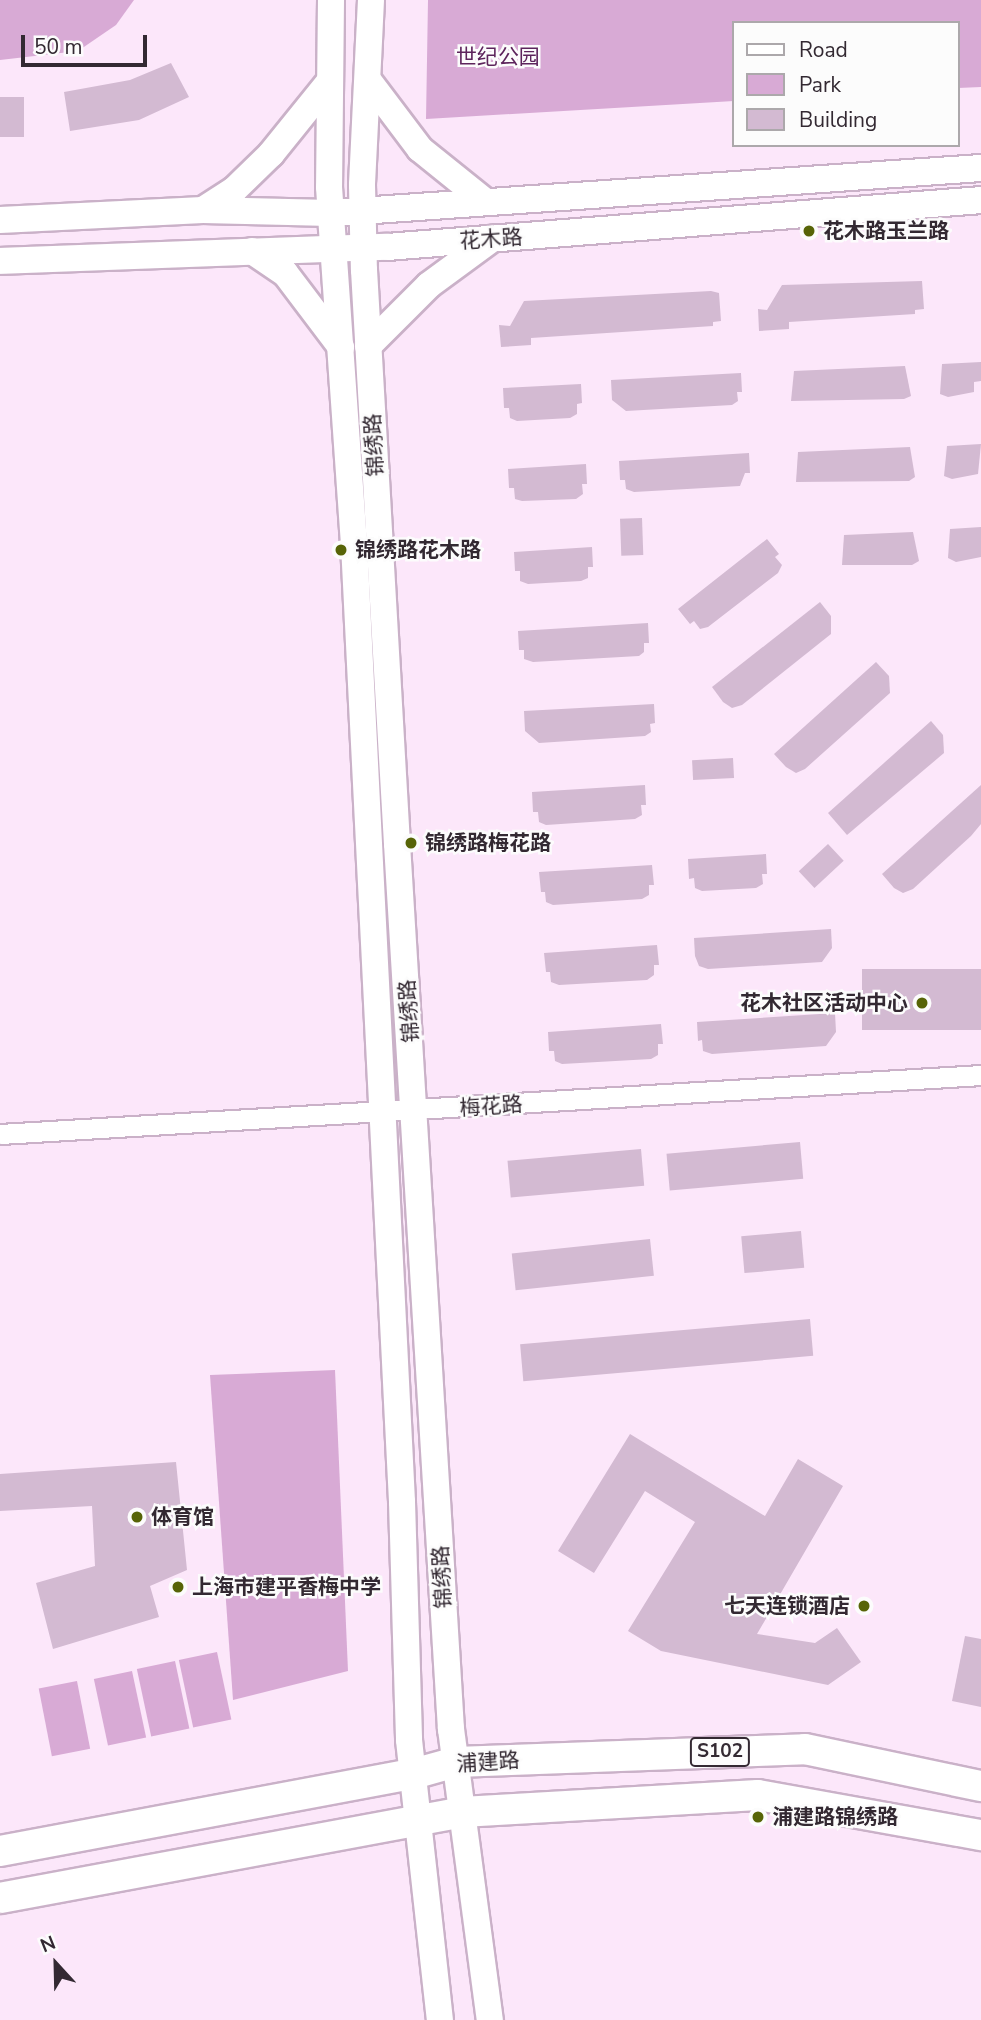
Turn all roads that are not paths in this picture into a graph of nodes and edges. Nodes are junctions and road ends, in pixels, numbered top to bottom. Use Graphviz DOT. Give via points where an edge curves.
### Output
graph roads {
  1 [pos="331,0"];
  2 [pos="371,0"];
  3 [pos="369,80"];
  4 [pos="329,82"];
  5 [pos="981,168"];
  6 [pos="481,200"];
  7 [pos="981,200"];
  8 [pos="363,208"];
  9 [pos="203,210"];
  10 [pos="331,212"];
  11 [pos="0,220"];
  12 [pos="493,239"];
  13 [pos="366,246"];
  14 [pos="334,248"];
  15 [pos="251,251"];
  16 [pos="0,261"];
  17 [pos="369,346"];
  18 [pos="341,347"];
  19 [pos="981,1075"];
  20 [pos="416,1111"];
  21 [pos="381,1114"];
  22 [pos="0,1134"];
  23 [pos="456,1762"];
  24 [pos="413,1774"];
  25 [pos="981,1786"];
  26 [pos="462,1812"];
  27 [pos="417,1818"];
  28 [pos="981,1835"];
  29 [pos="0,1851"];
  30 [pos="0,1898"];
  31 [pos="440,2020"];
  32 [pos="490,2020"];
  1 -- 4 [label="main road, 锦绣路"];
  2 -- 3 [label="main road, 锦绣路"];
  3 -- 6 [label="main road" via="420,149"];
  3 -- 8 [label="main road, 锦绣路"];
  4 -- 9 [label="main road" via="271,154 234,190"];
  4 -- 10 [label="main road, 锦绣路"];
  5 -- 6 [label="main road, 花木路"];
  6 -- 8 [label="main road, 花木路"];
  7 -- 12 [label="main road, 花木路"];
  8 -- 10 [label="main road, 花木路"];
  8 -- 13 [label="main road, 锦绣路"];
  9 -- 10 [label="main road, 花木路"];
  9 -- 11 [label="main road, 花木路"];
  10 -- 14 [label="main road, 锦绣路"];
  12 -- 13 [label="main road, 花木路"];
  12 -- 17 [label="main road" via="429,285"];
  13 -- 14 [label="main road, 花木路"];
  13 -- 17 [label="main road, 锦绣路"];
  14 -- 15 [label="main road, 花木路"];
  14 -- 18 [label="main road, 锦绣路"];
  15 -- 16 [label="main road, 花木路"];
  15 -- 18 [label="main road" via="285,273"];
  17 -- 20 [label="main road, 锦绣路"];
  18 -- 21 [label="main road, 锦绣路"];
  19 -- 20 [label="street, 梅花路"];
  20 -- 21 [label="street, 梅花路"];
  20 -- 23 [label="main road, 锦绣路"];
  21 -- 22 [label="street, 梅花路"];
  21 -- 24 [label="main road, 锦绣路"];
  23 -- 24 [label="main road, 浦建路 / S102"];
  23 -- 25 [label="main road, 浦建路 / S102" via="805,1749"];
  23 -- 26 [label="main road, 锦绣路"];
  24 -- 27 [label="main road, 锦绣路"];
  24 -- 29 [label="main road, 浦建路 / S102"];
  26 -- 27 [label="main road, S102"];
  26 -- 28 [label="main road, S102" via="758,1796"];
  26 -- 32 [label="main road, 锦绣路"];
  27 -- 30 [label="main road, S102"];
  27 -- 31 [label="main road, 锦绣路"];
}
